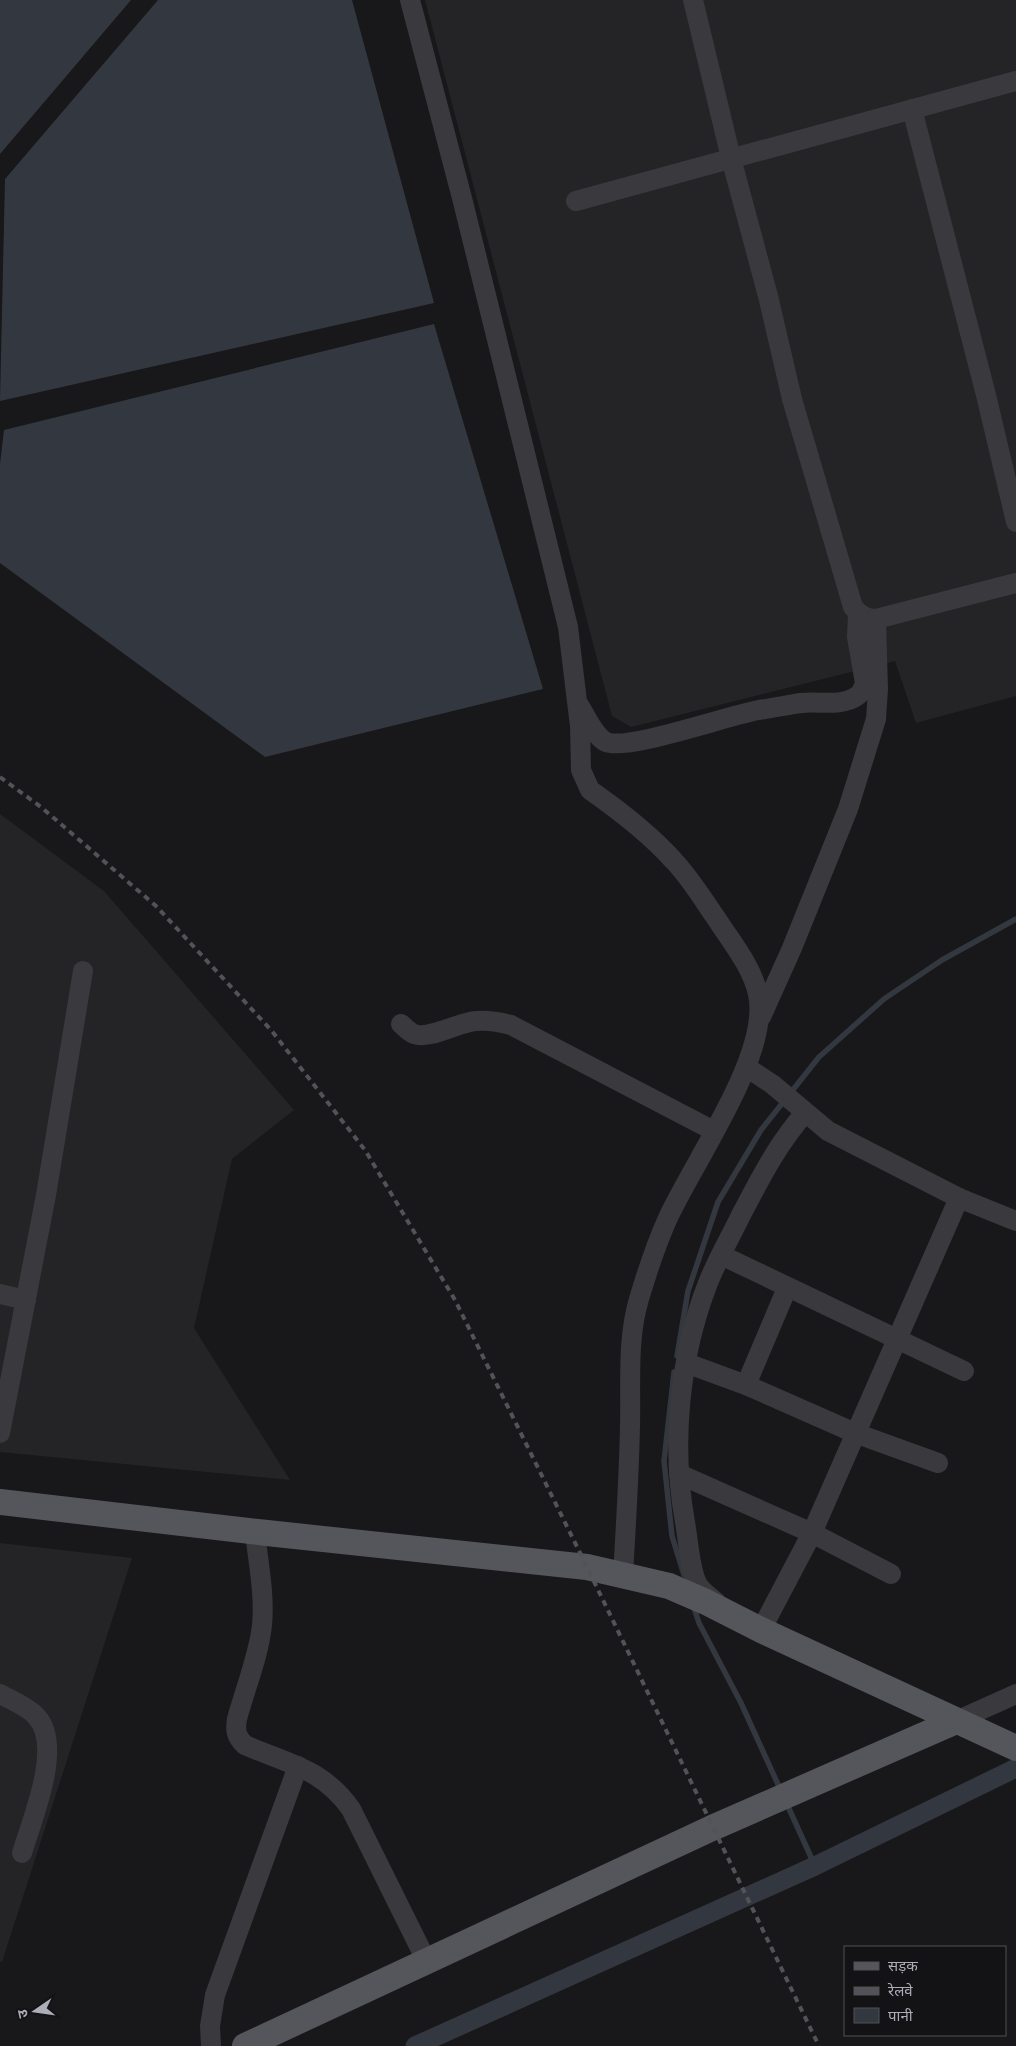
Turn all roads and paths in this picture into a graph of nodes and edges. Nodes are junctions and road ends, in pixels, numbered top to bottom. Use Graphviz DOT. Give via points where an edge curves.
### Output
graph roads {
  1 [pos="410,0"];
  2 [pos="694,0"];
  3 [pos="1016,81"];
  4 [pos="912,109"];
  5 [pos="731,158"];
  6 [pos="576,201"];
  7 [pos="1012,487"];
  8 [pos="1016,522"];
  9 [pos="1016,583"];
  10 [pos="867,616"];
  11 [pos="577,701"];
  12 [pos="83,971"];
  13 [pos="760,1019"];
  14 [pos="401,1024"];
  15 [pos="746,1067"];
  16 [pos="800,1109"];
  17 [pos="714,1131"];
  18 [pos="959,1198"];
  19 [pos="1016,1221"];
  20 [pos="721,1255"];
  21 [pos="787,1288"];
  22 [pos="0,1294"];
  23 [pos="26,1300"];
  24 [pos="898,1339"];
  25 [pos="686,1363"];
  26 [pos="964,1371"];
  27 [pos="746,1385"];
  28 [pos="0,1432"];
  29 [pos="855,1433"];
  30 [pos="938,1463"];
  31 [pos="679,1474"];
  32 [pos="0,1502"];
  33 [pos="255,1532"];
  34 [pos="812,1533"];
  35 [pos="891,1574"];
  36 [pos="623,1575"];
  37 [pos="732,1614"];
  38 [pos="761,1630"];
  39 [pos="0,1694"];
  40 [pos="1016,1694"];
  41 [pos="956,1721"];
  42 [pos="1016,1748"];
  43 [pos="298,1766"];
  44 [pos="22,1854"];
  45 [pos="427,1962"];
  46 [pos="211,2046"];
  47 [pos="245,2046"];
  1 -- 11 [label="street" via="568,627"];
  2 -- 5 [label="street"];
  3 -- 4 [label="street"];
  4 -- 5 [label="street"];
  4 -- 7 [label="street"];
  5 -- 6 [label="street"];
  5 -- 10 [label="street" via="792,399 849,596 853,607"];
  7 -- 8 [label="street"];
  9 -- 10 [label="street"];
  10 -- 11 [label="street" via="857,637 865,683 858,696 850,699 802,702 752,711 616,744 599,737"];
  10 -- 13 [label="street" via="878,689 876,719 848,809"];
  11 -- 13 [label="street" via="581,770 590,790 649,835 699,892 750,970 758,993"];
  12 -- 23 [label="street"];
  13 -- 15 [label="street"];
  14 -- 17 [label="street" via="418,1035 474,1021 511,1025"];
  15 -- 16 [label="street" via="772,1084"];
  15 -- 17 [label="street"];
  16 -- 18 [label="street" via="828,1131"];
  16 -- 20 [label="street"];
  17 -- 36 [label="street" via="668,1220 650,1265 631,1337"];
  18 -- 19 [label="street"];
  18 -- 24 [label="street"];
  20 -- 21 [label="street"];
  20 -- 25 [label="street" via="703,1299"];
  21 -- 24 [label="street"];
  21 -- 27 [label="street"];
  22 -- 23 [label="street"];
  23 -- 28 [label="street"];
  24 -- 26 [label="street"];
  24 -- 29 [label="street"];
  25 -- 27 [label="street"];
  25 -- 31 [label="street" via="680,1410"];
  27 -- 29 [label="street"];
  29 -- 30 [label="street"];
  29 -- 34 [label="street"];
  31 -- 34 [label="street"];
  31 -- 37 [label="street" via="695,1578 701,1590"];
  32 -- 33 [label="main road"];
  33 -- 36 [label="main road" via="587,1567"];
  33 -- 43 [label="street" via="262,1623 235,1730 245,1746"];
  34 -- 35 [label="street"];
  34 -- 38 [label="street"];
  36 -- 37 [label="main road" via="669,1586"];
  37 -- 38 [label="main road"];
  38 -- 41 [label="main road"];
  39 -- 44 [label="street" via="36,1715 48,1740 43,1782"];
  40 -- 41 [label="street"];
  41 -- 42 [label="main road"];
  41 -- 45 [label="main road" via="751,1811"];
  43 -- 45 [label="street" via="328,1783 351,1809"];
  43 -- 46 [label="street" via="215,1995 210,2026"];
  45 -- 47 [label="main road"];
}
